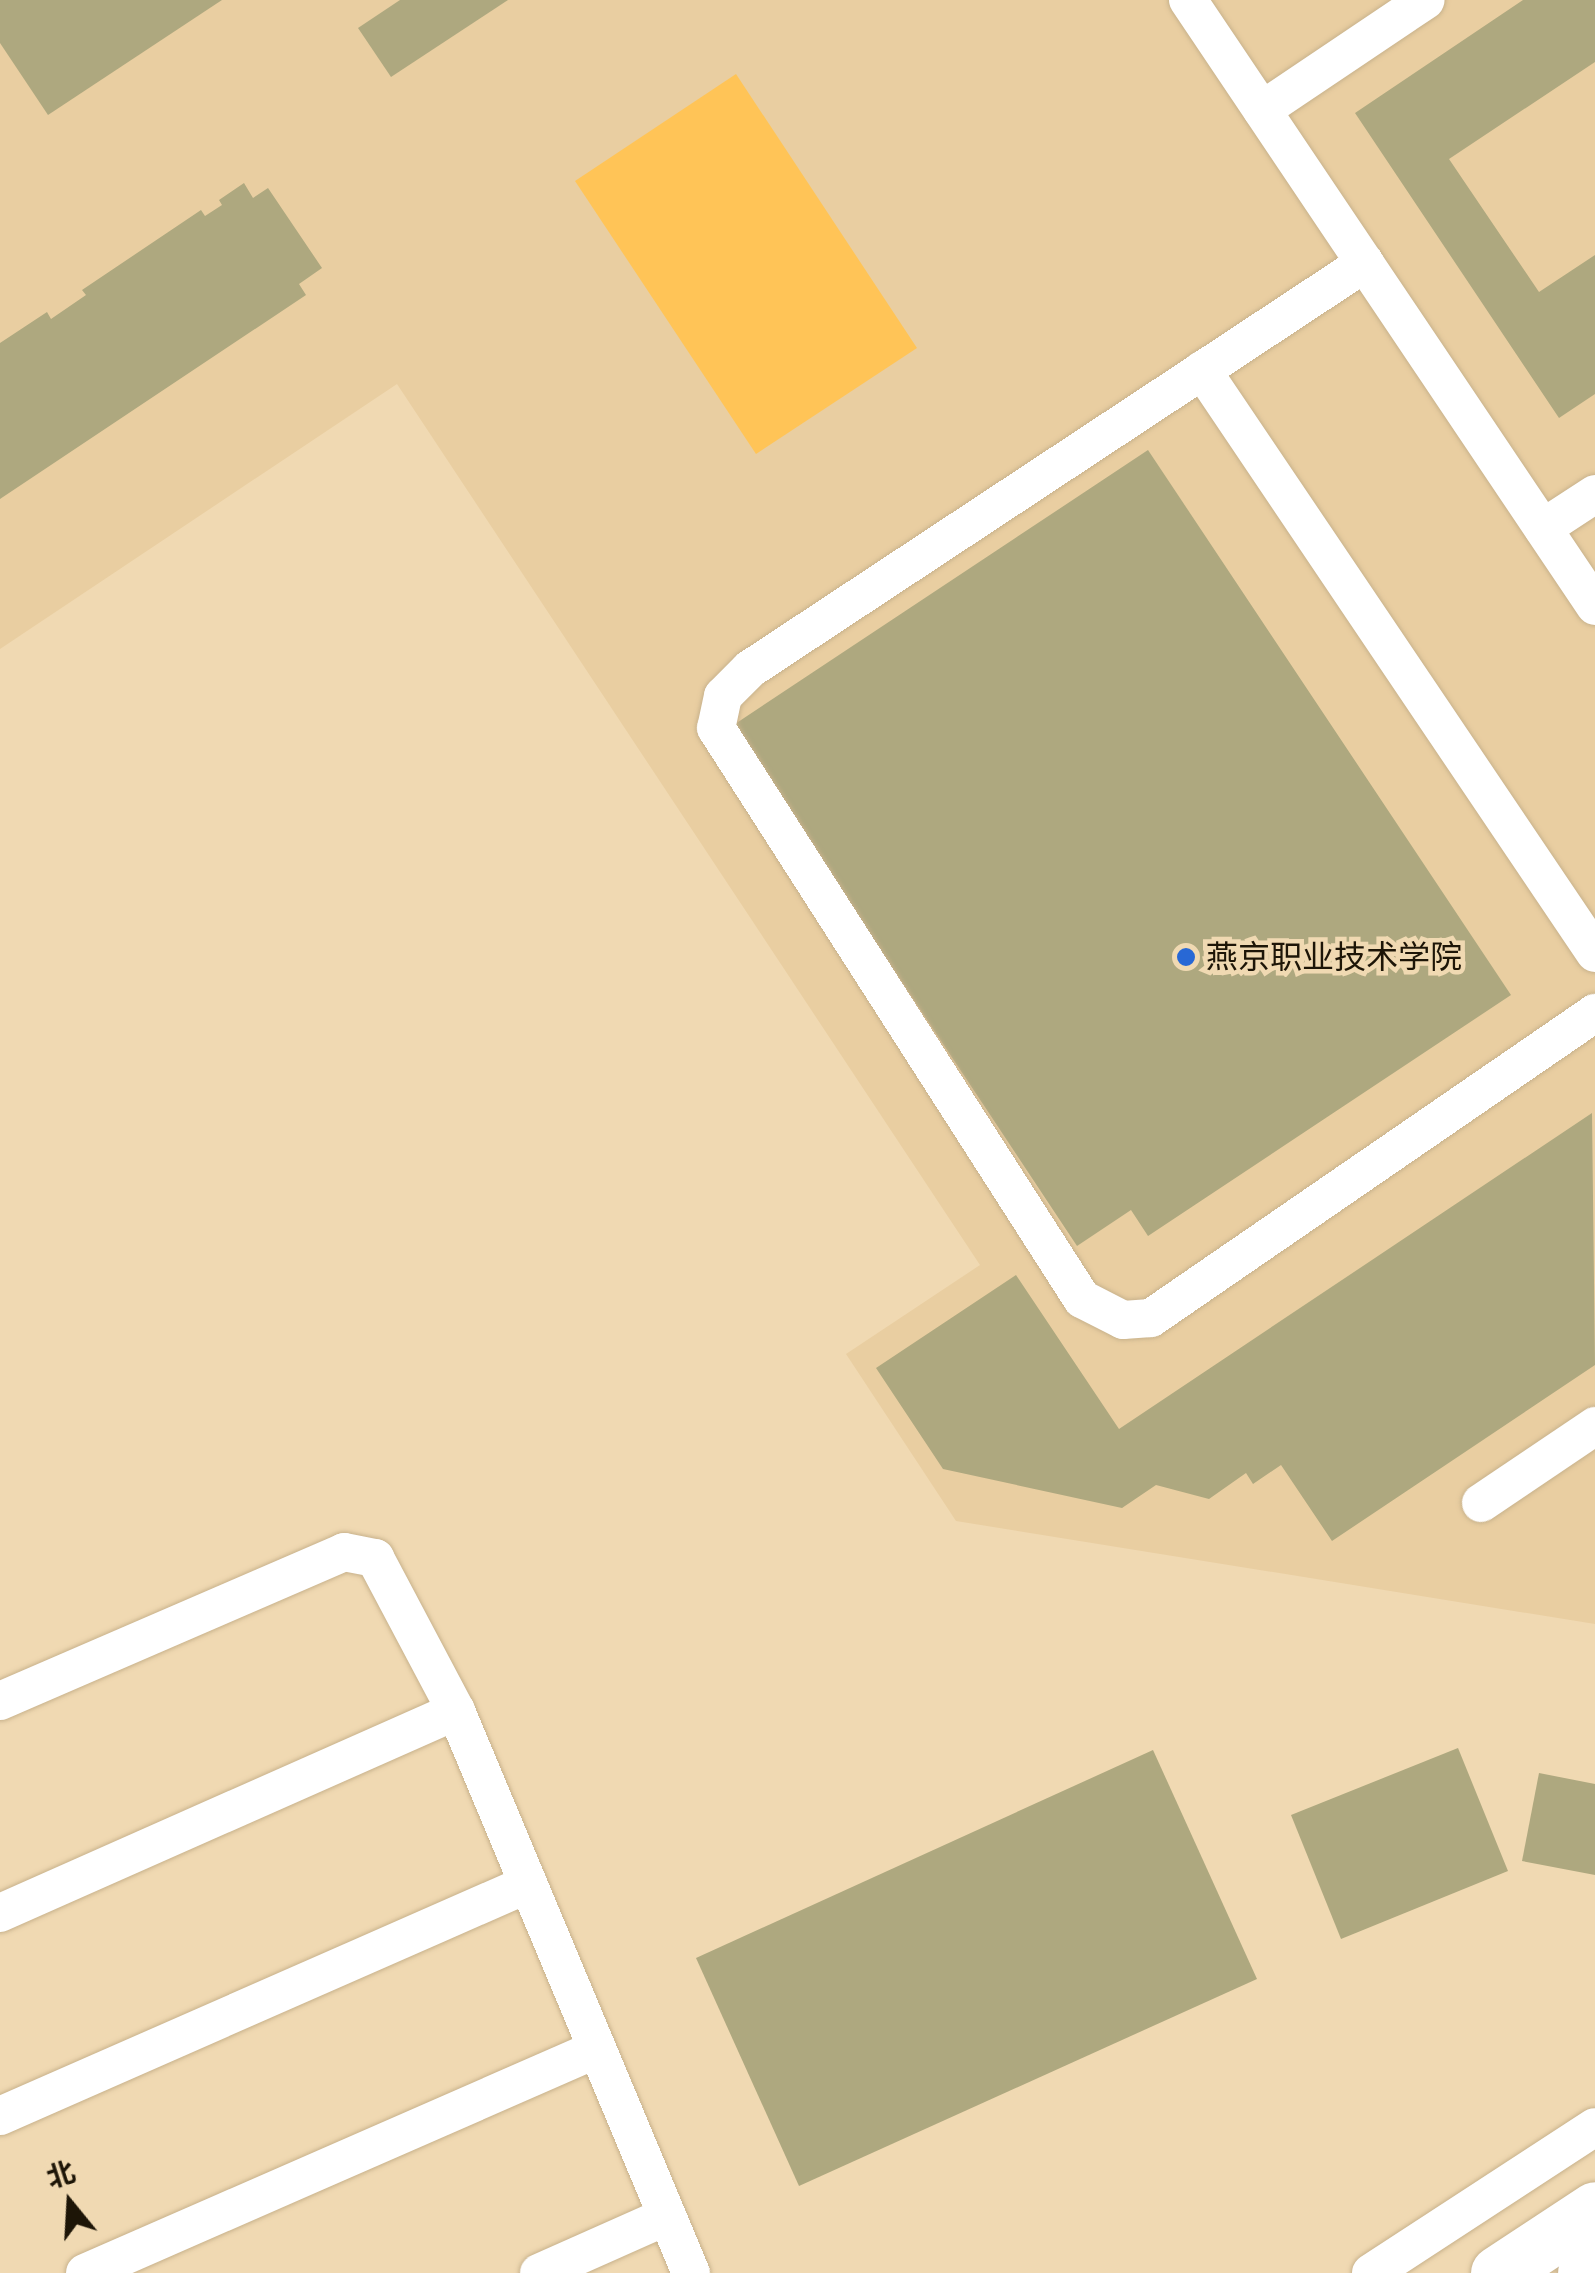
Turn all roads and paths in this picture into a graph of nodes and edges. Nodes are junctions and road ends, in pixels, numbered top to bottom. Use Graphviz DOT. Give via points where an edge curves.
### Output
graph roads {
  1 [pos="1188,0"];
  2 [pos="1426,0"];
  3 [pos="1262,110"];
  4 [pos="1364,262"];
  5 [pos="1202,370"];
  6 [pos="1595,494"];
  7 [pos="1543,528"];
  8 [pos="1595,606"];
  9 [pos="1595,953"];
  10 [pos="1595,1013"];
  11 [pos="1595,1426"];
  12 [pos="1481,1503"];
  13 [pos="0,1701"];
  14 [pos="456,1711"];
  15 [pos="528,1884"];
  16 [pos="0,1912"];
  17 [pos="597,2049"];
  18 [pos="0,2116"];
  19 [pos="1595,2127"];
  20 [pos="1595,2209"];
  21 [pos="668,2216"];
  22 [pos="1595,2266"];
  23 [pos="85,2273"];
  24 [pos="539,2273"];
  25 [pos="691,2273"];
  26 [pos="1371,2273"];
  27 [pos="1498,2273"];
  28 [pos="1585,2273"];
  1 -- 3 [label="street"];
  2 -- 3 [label="street"];
  3 -- 4 [label="street"];
  4 -- 5 [label="street"];
  4 -- 7 [label="street"];
  5 -- 9 [label="street"];
  5 -- 10 [label="street" via="750,669 722,696 716,728 728,756 1082,1299 1123,1320 1151,1318"];
  6 -- 7 [label="street"];
  7 -- 8 [label="street"];
  11 -- 12 [label="street"];
  13 -- 14 [label="street" via="344,1552 375,1558"];
  14 -- 15 [label="street"];
  14 -- 16 [label="street"];
  15 -- 17 [label="street"];
  15 -- 18 [label="street"];
  17 -- 21 [label="street"];
  17 -- 23 [label="street"];
  19 -- 26 [label="street"];
  20 -- 27 [label="highway"];
  21 -- 24 [label="street"];
  21 -- 25 [label="street"];
  22 -- 28 [label="highway"];
}
